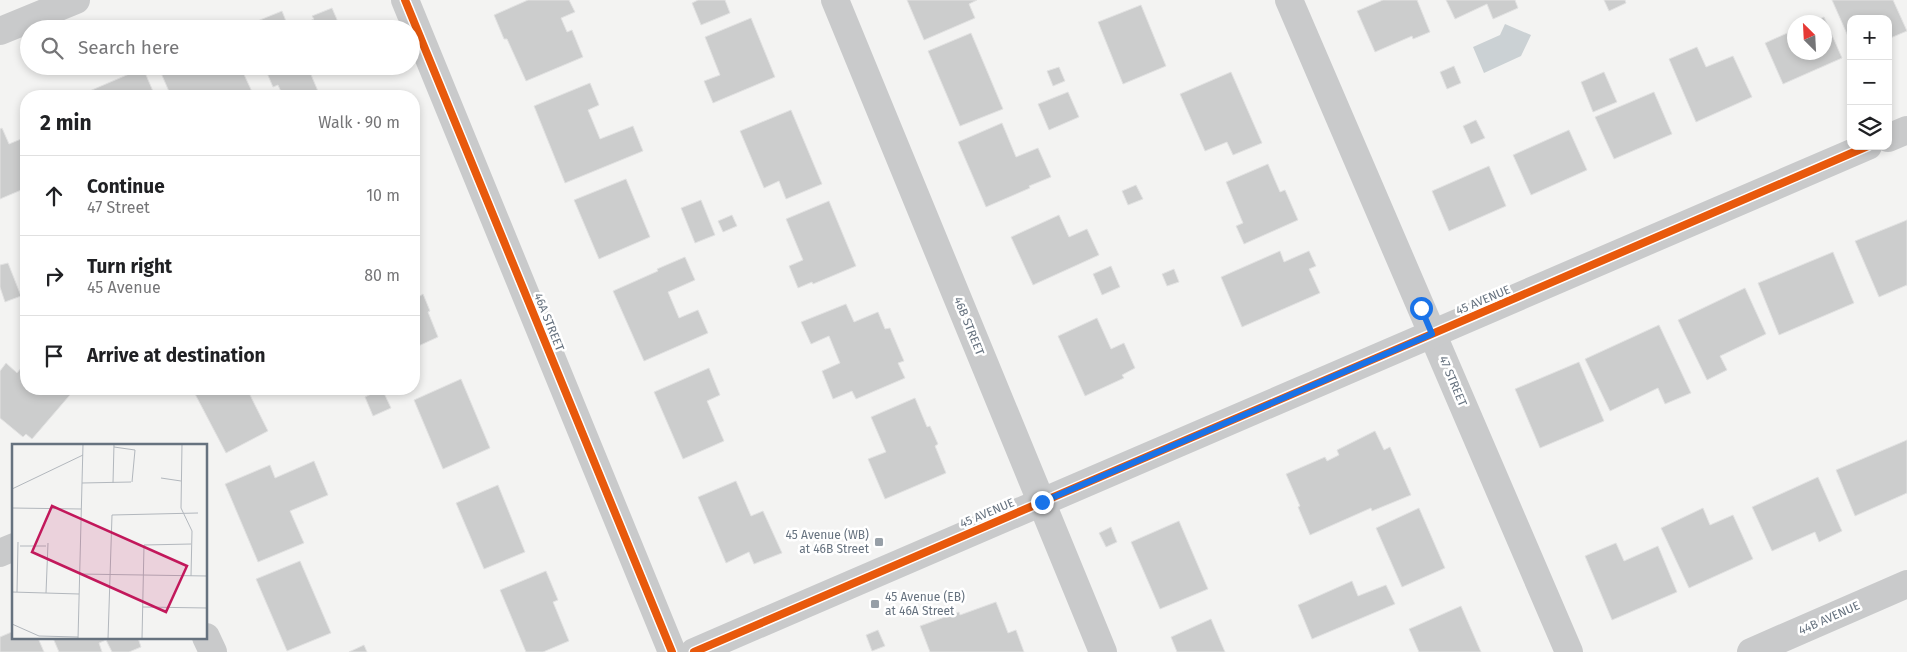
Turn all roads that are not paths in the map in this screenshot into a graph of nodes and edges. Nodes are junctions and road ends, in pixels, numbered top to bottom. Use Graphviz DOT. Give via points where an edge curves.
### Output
graph roads {
  1 [pos="76,0"];
  2 [pos="405,0"];
  3 [pos="835,0"];
  4 [pos="1289,0"];
  5 [pos="27,20"];
  6 [pos="413,20"];
  7 [pos="20,23"];
  8 [pos="0,31"];
  9 [pos="420,37"];
  10 [pos="1907,130"];
  11 [pos="1892,136"];
  12 [pos="1859,150"];
  13 [pos="1432,334"];
  14 [pos="1042,502"];
  15 [pos="12,548"];
  16 [pos="0,553"];
  17 [pos="1907,584"];
  18 [pos="207,640"];
  19 [pos="213,652"];
  20 [pos="672,652"];
  21 [pos="694,652"];
  22 [pos="1103,652"];
  23 [pos="1569,652"];
  24 [pos="1752,652"];
  1 -- 5 [label="street"];
  2 -- 6 [label="street, 46A STREET"];
  3 -- 14 [label="street, 46B STREET"];
  4 -- 13 [label="street, 47 STREET"];
  7 -- 8 [label="street"];
  9 -- 20 [label="street, 46A STREET"];
  10 -- 11 [label="street"];
  12 -- 13 [label="street, 45 AVENUE"];
  13 -- 14 [label="street, 45 AVENUE"];
  13 -- 23 [label="street, 47 STREET"];
  14 -- 21 [label="street, 45 AVENUE"];
  14 -- 22 [label="street, 46B STREET"];
  15 -- 16 [label="street"];
  17 -- 24 [label="street, 44B AVENUE"];
  18 -- 19 [label="street"];
}
